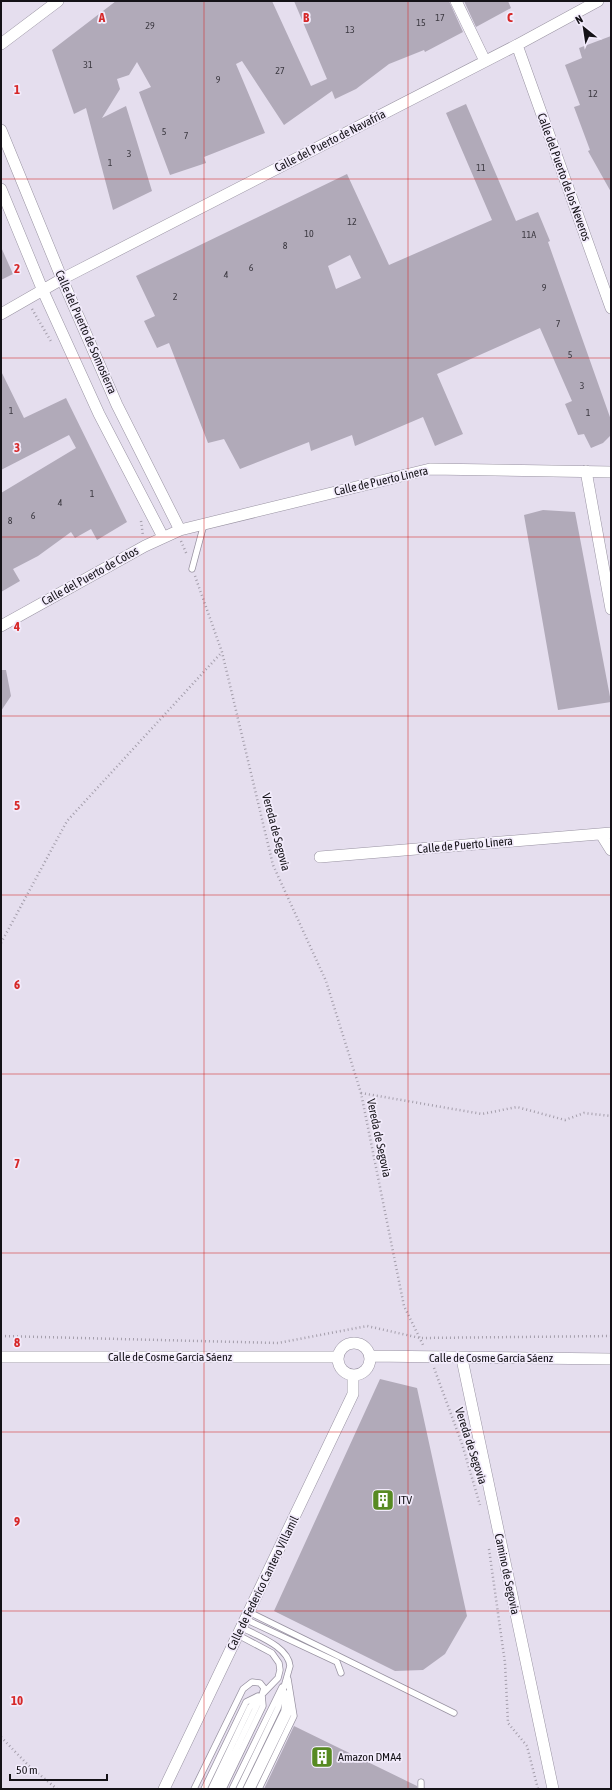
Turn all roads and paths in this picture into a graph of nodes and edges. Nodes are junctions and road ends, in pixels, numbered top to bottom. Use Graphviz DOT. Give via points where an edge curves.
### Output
graph roads {
  1 [pos="58,1"];
  2 [pos="456,1"];
  3 [pos="598,1"];
  4 [pos="1,44"];
  5 [pos="517,45"];
  6 [pos="485,61"];
  7 [pos="1,130"];
  8 [pos="1,189"];
  9 [pos="62,279"];
  10 [pos="44,291"];
  11 [pos="611,308"];
  12 [pos="1,314"];
  13 [pos="586,471"];
  14 [pos="611,472"];
  15 [pos="204,524"];
  16 [pos="180,530"];
  17 [pos="163,537"];
  18 [pos="175,544"];
  19 [pos="192,569"];
  20 [pos="611,610"];
  21 [pos="1,626"];
  22 [pos="222,652"];
  23 [pos="606,834"];
  24 [pos="611,850"];
  25 [pos="320,857"];
  26 [pos="1,943"];
  27 [pos="361,1093"];
  28 [pos="611,1116"];
  29 [pos="1,1336"];
  30 [pos="611,1336"];
  31 [pos="420,1338"];
  32 [pos="370,1356"];
  33 [pos="1,1357"];
  34 [pos="338,1357"];
  35 [pos="430,1358"];
  36 [pos="462,1358"];
  37 [pos="611,1359"];
  38 [pos="353,1375"];
  39 [pos="482,1512"];
  40 [pos="488,1542"];
  41 [pos="243,1623"];
  42 [pos="341,1672"];
  43 [pos="288,1677"];
  44 [pos="262,1695"];
  45 [pos="454,1713"];
  46 [pos="1,1736"];
  47 [pos="421,1782"];
  48 [pos="57,1789"];
  49 [pos="164,1789"];
  50 [pos="194,1789"];
  51 [pos="204,1789"];
  52 [pos="210,1789"];
  53 [pos="217,1789"];
  54 [pos="223,1789"];
  55 [pos="232,1789"];
  56 [pos="239,1789"];
  57 [pos="246,1789"];
  58 [pos="252,1789"];
  59 [pos="259,1789"];
  60 [pos="421,1789"];
  61 [pos="538,1789"];
  62 [pos="553,1789"];
  1 -- 4 [label="street"];
  2 -- 6 [label="street"];
  3 -- 5 [label="street, Calle del Puerto de Navafría"];
  5 -- 6 [label="street, Calle del Puerto de Navafría"];
  5 -- 11 [label="street, Calle del Puerto de los Neveros"];
  6 -- 9 [label="street, Calle del Puerto de Navafría"];
  7 -- 9 [label="street, Calle del Puerto de Somosierra"];
  8 -- 10 [label="street, Calle del Puerto de Somosierra"];
  9 -- 10 [label="street, Calle del Puerto de Navafría"];
  9 -- 16 [label="street, Calle del Puerto de Somosierra" via="117,405"];
  10 -- 12 [label="street, Calle del Puerto de Navafría"];
  10 -- 17 [label="street, Calle del Puerto de Somosierra" via="99,414"];
  13 -- 14 [label="street, Calle de Puerto Linera"];
  13 -- 15 [label="street, Calle de Puerto Linera" via="430,469"];
  13 -- 20 [label="street"];
  15 -- 16 [label="street, Calle de Puerto Linera"];
  15 -- 19 [label="lane"];
  16 -- 17 [label="street, Calle del Puerto de Cotos"];
  17 -- 21 [label="street, Calle del Puerto de Cotos"];
  18 -- 19 [label="path, Vereda de Segovia" via="182,541"];
  19 -- 22 [label="path, Vereda de Segovia"];
  22 -- 26 [label="path" via="67,821"];
  22 -- 27 [label="path, Vereda de Segovia" via="274,865 326,981"];
  23 -- 24 [label="street"];
  23 -- 25 [label="street, Calle de Puerto Linera"];
  27 -- 28 [label="path" via="482,1114 517,1107 565,1120 584,1114"];
  27 -- 31 [label="path, Vereda de Segovia" via="404,1306"];
  29 -- 31 [label="path" via="278,1343 367,1326"];
  30 -- 31 [label="path"];
  31 -- 35 [label="path, Vereda de Segovia"];
  32 -- 34 [label="street" via="369,1351 362,1345 353,1343 345,1346"];
  32 -- 35 [label="street, Calle de Cosme García Sáenz"];
  32 -- 38 [label="street" via="367,1369"];
  33 -- 34 [label="street, Calle de Cosme García Sáenz"];
  34 -- 38 [label="street" via="342,1369"];
  35 -- 36 [label="street, Calle de Cosme García Sáenz"];
  35 -- 39 [label="path, Vereda de Segovia" via="462,1444"];
  36 -- 37 [label="street, Calle de Cosme García Sáenz"];
  36 -- 62 [label="street, Camino de Segovia"];
  38 -- 41 [label="street, Calle de Federico Cantero Villamil" via="353,1394"];
  40 -- 61 [label="path" via="505,1663 508,1723 527,1746"];
  41 -- 42 [label="lane" via="337,1662"];
  41 -- 43 [label="lane" via="286,1655 290,1666"];
  41 -- 44 [label="lane" via="279,1663 278,1678"];
  41 -- 45 [label="lane"];
  41 -- 49 [label="street, Calle de Federico Cantero Villamil"];
  43 -- 55 [label="lane"];
  43 -- 56 [label="lane" via="278,1708"];
  43 -- 57 [label="lane" via="284,1710"];
  43 -- 58 [label="lane" via="289,1714"];
  43 -- 59 [label="lane" via="294,1716"];
  44 -- 50 [label="lane" via="264,1688 260,1683 252,1682 243,1689"];
  44 -- 51 [label="lane" via="246,1702"];
  44 -- 52 [label="lane" via="250,1707"];
  44 -- 53 [label="lane"];
  44 -- 54 [label="lane" via="263,1706"];
  46 -- 48 [label="path" via="28,1765"];
  47 -- 60 [label="lane"];
}
